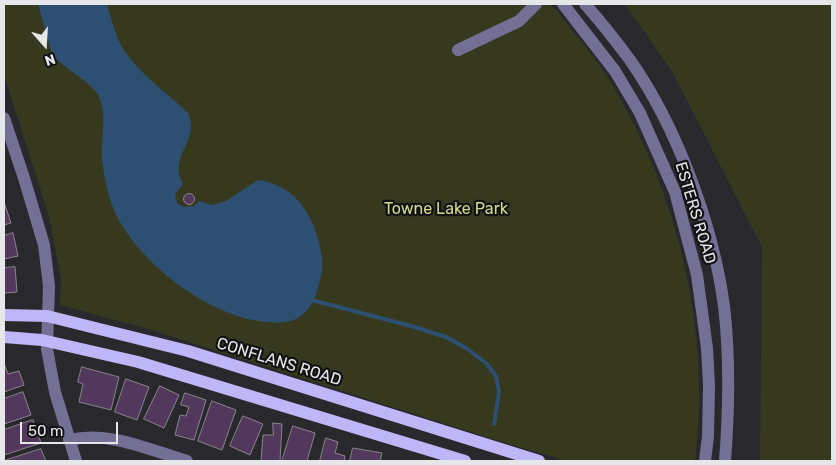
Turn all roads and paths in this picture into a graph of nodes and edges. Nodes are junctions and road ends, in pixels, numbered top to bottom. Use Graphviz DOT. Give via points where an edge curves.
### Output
graph roads {
  1 [pos="536,4"];
  2 [pos="563,4"];
  3 [pos="585,4"];
  4 [pos="458,50"];
  5 [pos="4,118"];
  6 [pos="4,315"];
  7 [pos="47,316"];
  8 [pos="4,337"];
  9 [pos="47,341"];
  10 [pos="68,440"];
  11 [pos="520,458"];
  12 [pos="76,461"];
  13 [pos="187,461"];
  14 [pos="465,461"];
  15 [pos="539,461"];
  16 [pos="705,461"];
  17 [pos="726,461"];
  1 -- 4 [label="street" via="519,20"];
  2 -- 16 [label="street, ESTERS ROAD" via="615,70 640,113 675,192 697,275 707,348 710,385"];
  3 -- 17 [label="street, ESTERS ROAD" via="631,62 657,104 678,147 704,221 724,306"];
  5 -- 7 [label="street" via="44,245 49,286"];
  6 -- 7 [label="main road, CONFLANS ROAD"];
  7 -- 9 [label="street"];
  7 -- 11 [label="main road, CONFLANS ROAD" via="188,351"];
  8 -- 9 [label="main road"];
  9 -- 10 [label="street" via="55,392"];
  9 -- 14 [label="main road" via="170,371"];
  10 -- 12 [label="street"];
  10 -- 13 [label="street" via="95,436 114,438"];
  11 -- 15 [label="main road, CONFLANS ROAD"];
}
